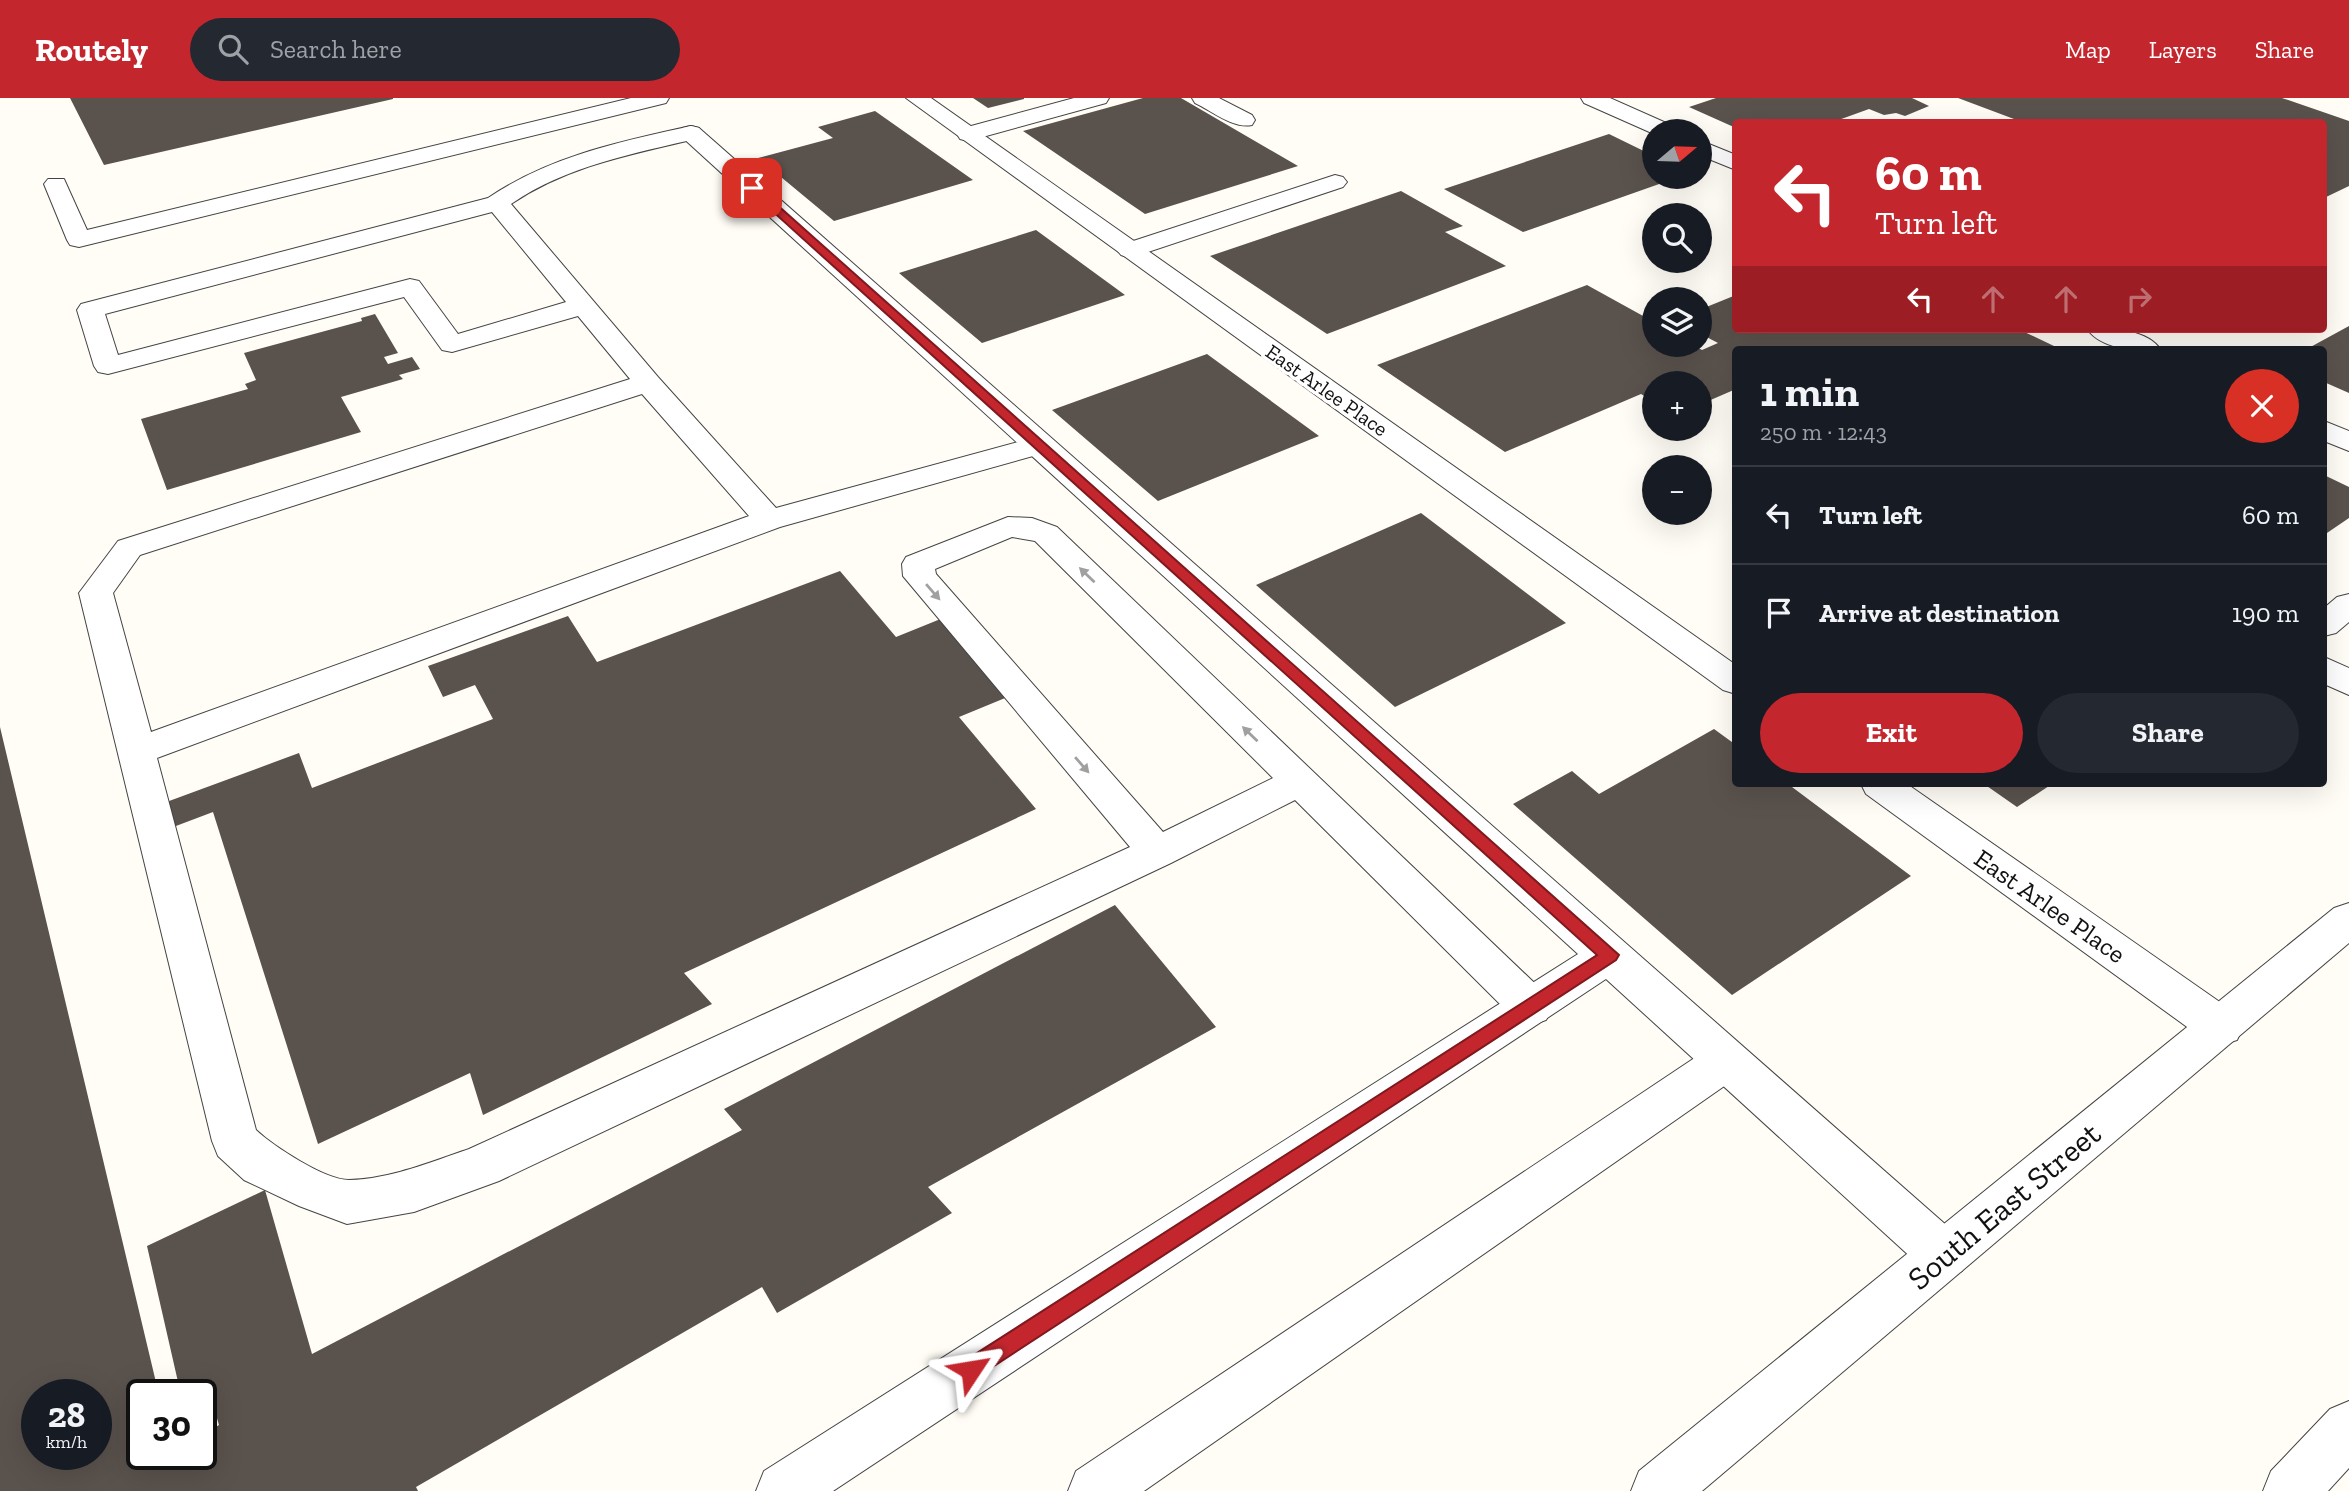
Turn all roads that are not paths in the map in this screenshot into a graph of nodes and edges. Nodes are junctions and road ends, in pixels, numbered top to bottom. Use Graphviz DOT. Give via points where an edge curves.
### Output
graph roads {
  1 [pos="657,98"];
  2 [pos="917,98"];
  3 [pos="1098,98"];
  4 [pos="1203,98"];
  5 [pos="1592,98"];
  6 [pos="1244,120"];
  7 [pos="1642,121"];
  8 [pos="968,134"];
  9 [pos="1712,153"];
  10 [pos="1732,161"];
  11 [pos="1335,182"];
  12 [pos="56,184"];
  13 [pos="497,203"];
  14 [pos="1130,250"];
  15 [pos="583,306"];
  16 [pos="2110,333"];
  17 [pos="2138,346"];
  18 [pos="648,383"];
  19 [pos="2327,431"];
  20 [pos="2349,442"];
  21 [pos="1040,445"];
  22 [pos="769,520"];
  23 [pos="2349,605"];
  24 [pos="2327,623"];
  25 [pos="2327,671"];
  26 [pos="1732,679"];
  27 [pos="2349,683"];
  28 [pos="136,751"];
  29 [pos="1299,781"];
  30 [pos="1884,787"];
  31 [pos="1157,852"];
  32 [pos="2349,919"];
  33 [pos="1610,955"];
  34 [pos="1531,1007"];
  35 [pos="2221,1027"];
  36 [pos="1727,1060"];
  37 [pos="1944,1255"];
  38 [pos="2349,1428"];
  39 [pos="784,1491"];
  40 [pos="1096,1491"];
  41 [pos="1659,1491"];
  42 [pos="2291,1491"];
  1 -- 12 [label="street" via="79,240"];
  2 -- 8 [label="street, East Arlee Place"];
  3 -- 8 [label="street"];
  4 -- 6 [label="street"];
  5 -- 7 [label="street"];
  8 -- 14 [label="street, East Arlee Place"];
  9 -- 10 [label="street"];
  11 -- 14 [label="street"];
  13 -- 15 [label="street"];
  13 -- 15 [label="street" via="90,310 108,366 410,287 452,344"];
  13 -- 21 [label="street" via="524,183 570,161 691,133"];
  14 -- 26 [label="street, East Arlee Place"];
  15 -- 18 [label="street"];
  16 -- 17 [label="street"];
  18 -- 22 [label="street"];
  18 -- 28 [label="street" via="129,548 96,593"];
  19 -- 20 [label="street"];
  21 -- 22 [label="street"];
  21 -- 33 [label="street"];
  22 -- 28 [label="street"];
  23 -- 24 [label="street"];
  25 -- 27 [label="street"];
  28 -- 31 [label="street" via="235,1141 261,1165 347,1202 414,1191 482,1166"];
  29 -- 31 [label="street"];
  29 -- 31 [label="street, one-way" via="1046,534 1008,527 918,564 919,576"];
  29 -- 34 [label="street"];
  30 -- 35 [label="street, East Arlee Place"];
  32 -- 35 [label="street, South East Street"];
  33 -- 34 [label="street"];
  33 -- 36 [label="street"];
  34 -- 39 [label="street"];
  35 -- 37 [label="street, South East Street"];
  36 -- 37 [label="street"];
  36 -- 40 [label="street"];
  37 -- 41 [label="street, South East Street"];
  38 -- 42 [label="street"];
}
